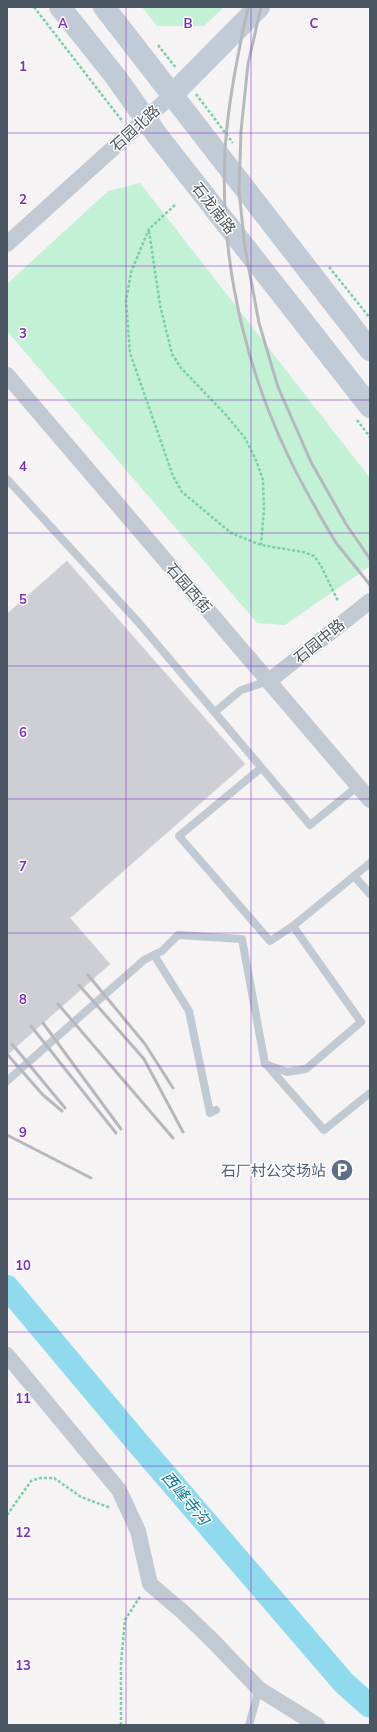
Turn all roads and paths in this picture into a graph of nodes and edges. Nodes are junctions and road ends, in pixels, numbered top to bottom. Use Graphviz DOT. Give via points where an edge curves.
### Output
graph roads {
  1 [pos="60,7"];
  2 [pos="104,7"];
  3 [pos="259,7"];
  4 [pos="172,95"];
  5 [pos="145,119"];
  6 [pos="176,205"];
  7 [pos="149,229"];
  8 [pos="7,244"];
  9 [pos="370,350"];
  10 [pos="7,375"];
  11 [pos="370,407"];
  12 [pos="7,479"];
  13 [pos="260,545"];
  14 [pos="338,601"];
  15 [pos="370,601"];
  16 [pos="269,681"];
  17 [pos="214,712"];
  18 [pos="261,768"];
  19 [pos="358,786"];
  20 [pos="370,800"];
  21 [pos="370,863"];
  22 [pos="354,876"];
  23 [pos="370,894"];
  24 [pos="293,926"];
  25 [pos="154,955"];
  26 [pos="265,1064"];
  27 [pos="7,1081"];
  28 [pos="370,1093"];
  29 [pos="216,1110"];
  30 [pos="7,1355"];
  31 [pos="130,1514"];
  32 [pos="7,1515"];
  33 [pos="150,1584"];
  34 [pos="259,1689"];
  35 [pos="121,1725"];
  36 [pos="249,1725"];
  37 [pos="317,1725"];
  1 -- 5 [label="main road, 石龙南路" via="115,76"];
  2 -- 4 [label="main road"];
  3 -- 4 [label="main road, 石园北路"];
  4 -- 5 [label="street, 石园北路"];
  4 -- 9 [label="main road"];
  5 -- 8 [label="street, 石园北路"];
  5 -- 11 [label="main road, 石龙南路"];
  6 -- 7 [label="path"];
  7 -- 13 [label="path" via="160,305 172,354 245,438 256,460 263,480 264,510"];
  7 -- 13 [label="path" via="131,272 126,301 130,352 182,492 231,532"];
  10 -- 16 [label="street, 石园西街"];
  12 -- 17 [label="lane" via="139,623"];
  13 -- 14 [label="path" via="314,556"];
  15 -- 16 [label="street, 石园中路"];
  16 -- 17 [label="lane" via="241,690"];
  16 -- 19 [label="street, 石园西街"];
  17 -- 18 [label="lane"];
  18 -- 19 [label="lane" via="310,826"];
  18 -- 24 [label="lane" via="179,836 270,941"];
  19 -- 20 [label="street, 石园西街"];
  21 -- 22 [label="lane"];
  22 -- 23 [label="lane"];
  22 -- 24 [label="lane"];
  24 -- 26 [label="lane" via="361,1022 306,1069 287,1072"];
  25 -- 26 [label="lane" via="162,951 178,935 242,939"];
  25 -- 27 [label="lane" via="144,960"];
  25 -- 29 [label="lane" via="189,1011 210,1113"];
  26 -- 28 [label="lane" via="324,1130"];
  30 -- 31 [label="street" via="119,1490"];
  31 -- 32 [label="path" via="80,1497 54,1478 40,1478 31,1480"];
  31 -- 33 [label="street" via="138,1531"];
  33 -- 34 [label="street" via="184,1613"];
  33 -- 35 [label="path" via="136,1601 126,1620 121,1663"];
  34 -- 36 [label="lane"];
  34 -- 37 [label="street"];
}
